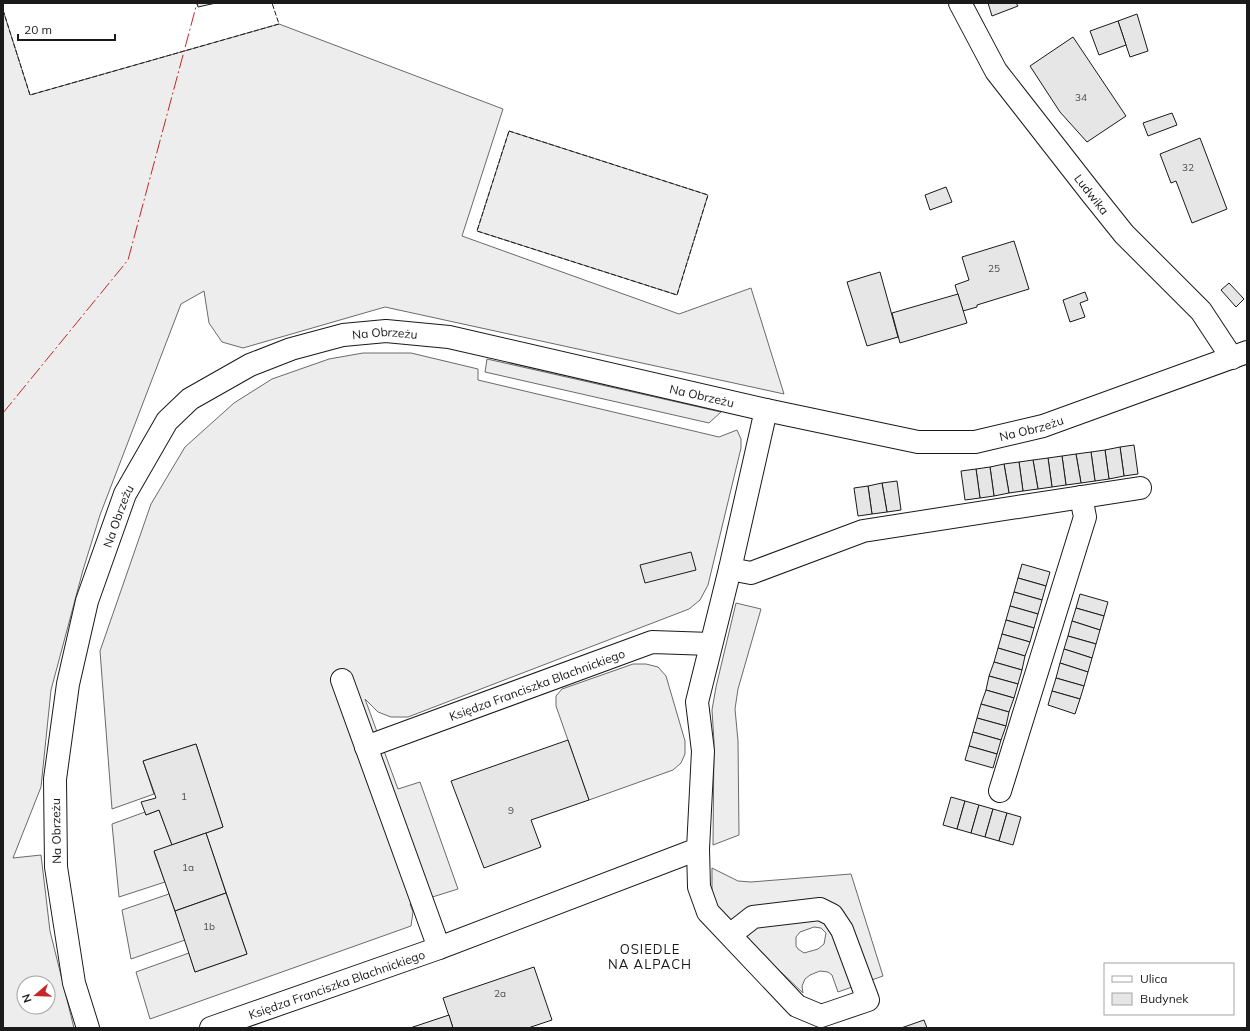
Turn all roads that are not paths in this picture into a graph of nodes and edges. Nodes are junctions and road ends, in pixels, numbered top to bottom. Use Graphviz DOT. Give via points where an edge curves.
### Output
graph roads {
  1 [pos="960,3"];
  2 [pos="1239,355"];
  3 [pos="766,410"];
  4 [pos="1140,488"];
  5 [pos="1082,497"];
  6 [pos="730,569"];
  7 [pos="711,644"];
  8 [pos="342,680"];
  9 [pos="366,747"];
  10 [pos="1000,791"];
  11 [pos="698,849"];
  12 [pos="730,935"];
  13 [pos="439,948"];
  14 [pos="88,1028"];
  15 [pos="211,1028"];
  1 -- 2 [label="street, Ludwika" via="996,71 1124,234 1201,310"];
  2 -- 3 [label="street, Na Obrzeżu" via="1042,426 975,442 918,442"];
  3 -- 6 [label="street"];
  3 -- 14 [label="street, Na Obrzeżu" via="449,337 386,330 343,335 291,349 250,365 190,399 167,421 125,494 87,601 68,684 55,779 56,867 74,983"];
  4 -- 5 [label="street"];
  5 -- 6 [label="street" via="863,531 751,573"];
  5 -- 10 [label="street" via="1085,517"];
  6 -- 7 [label="street"];
  7 -- 9 [label="street, Księdza Franciszka Blachnickiego" via="652,642"];
  7 -- 11 [label="street" via="697,702 703,751"];
  8 -- 9 [label="street, Księdza Franciszka Blachnickiego"];
  9 -- 13 [label="street, Księdza Franciszka Blachnickiego"];
  11 -- 12 [label="street" via="699,887 708,912"];
  11 -- 13 [label="street, Księdza Franciszka Blachnickiego"];
  12 -- 12 [label="street" via="798,1006 821,1016 868,1000 842,930 832,915 820,909 753,917"];
  13 -- 15 [label="street, Księdza Franciszka Blachnickiego"];
}
